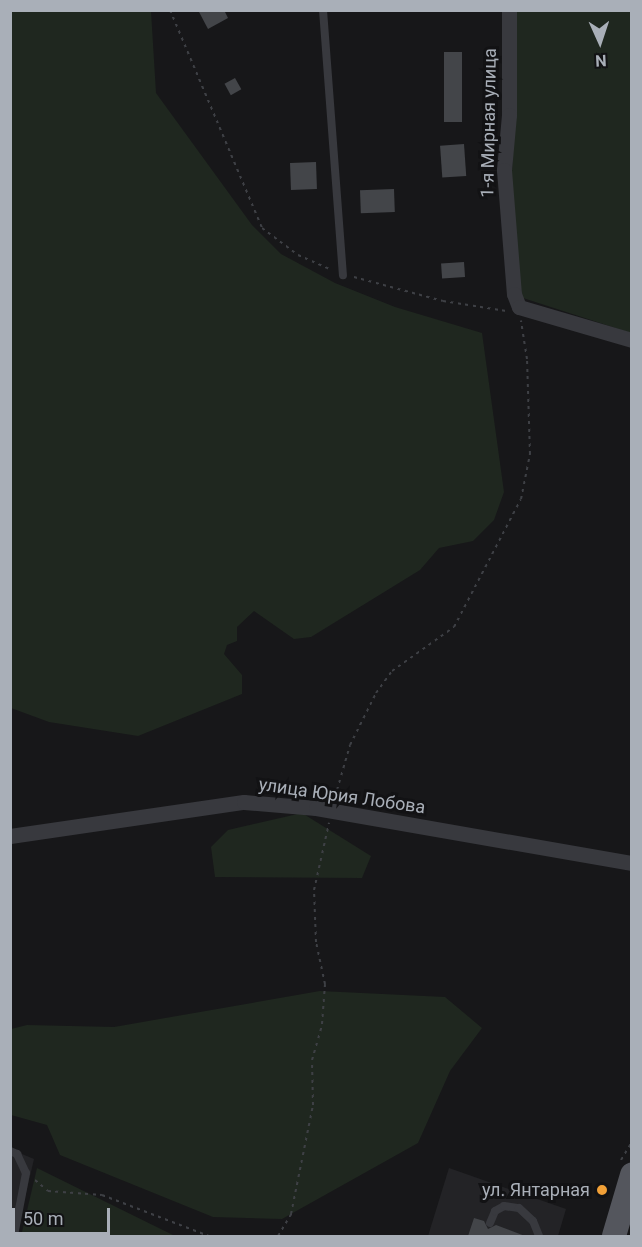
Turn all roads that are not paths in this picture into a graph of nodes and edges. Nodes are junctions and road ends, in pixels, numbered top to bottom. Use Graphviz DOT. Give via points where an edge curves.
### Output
graph roads {
  1 [pos="323,10"];
  2 [pos="509,10"];
  3 [pos="343,275"];
  4 [pos="632,340"];
  5 [pos="10,836"];
  6 [pos="632,863"];
  7 [pos="10,1151"];
  8 [pos="632,1175"];
  9 [pos="490,1223"];
  10 [pos="14,1236"];
  11 [pos="539,1236"];
  12 [pos="614,1236"];
  1 -- 3 [label="lane"];
  2 -- 4 [label="street, 1-я Мирная улица" via="509,115 504,170 514,294 519,307"];
  5 -- 6 [label="street, улица Юрия Лобова" via="244,802 331,810"];
  7 -- 10 [label="lane" via="18,1154 26,1173"];
  8 -- 12 [label="main road"];
  9 -- 11 [label="lane" via="495,1211 504,1206 519,1208 533,1221"];
}
